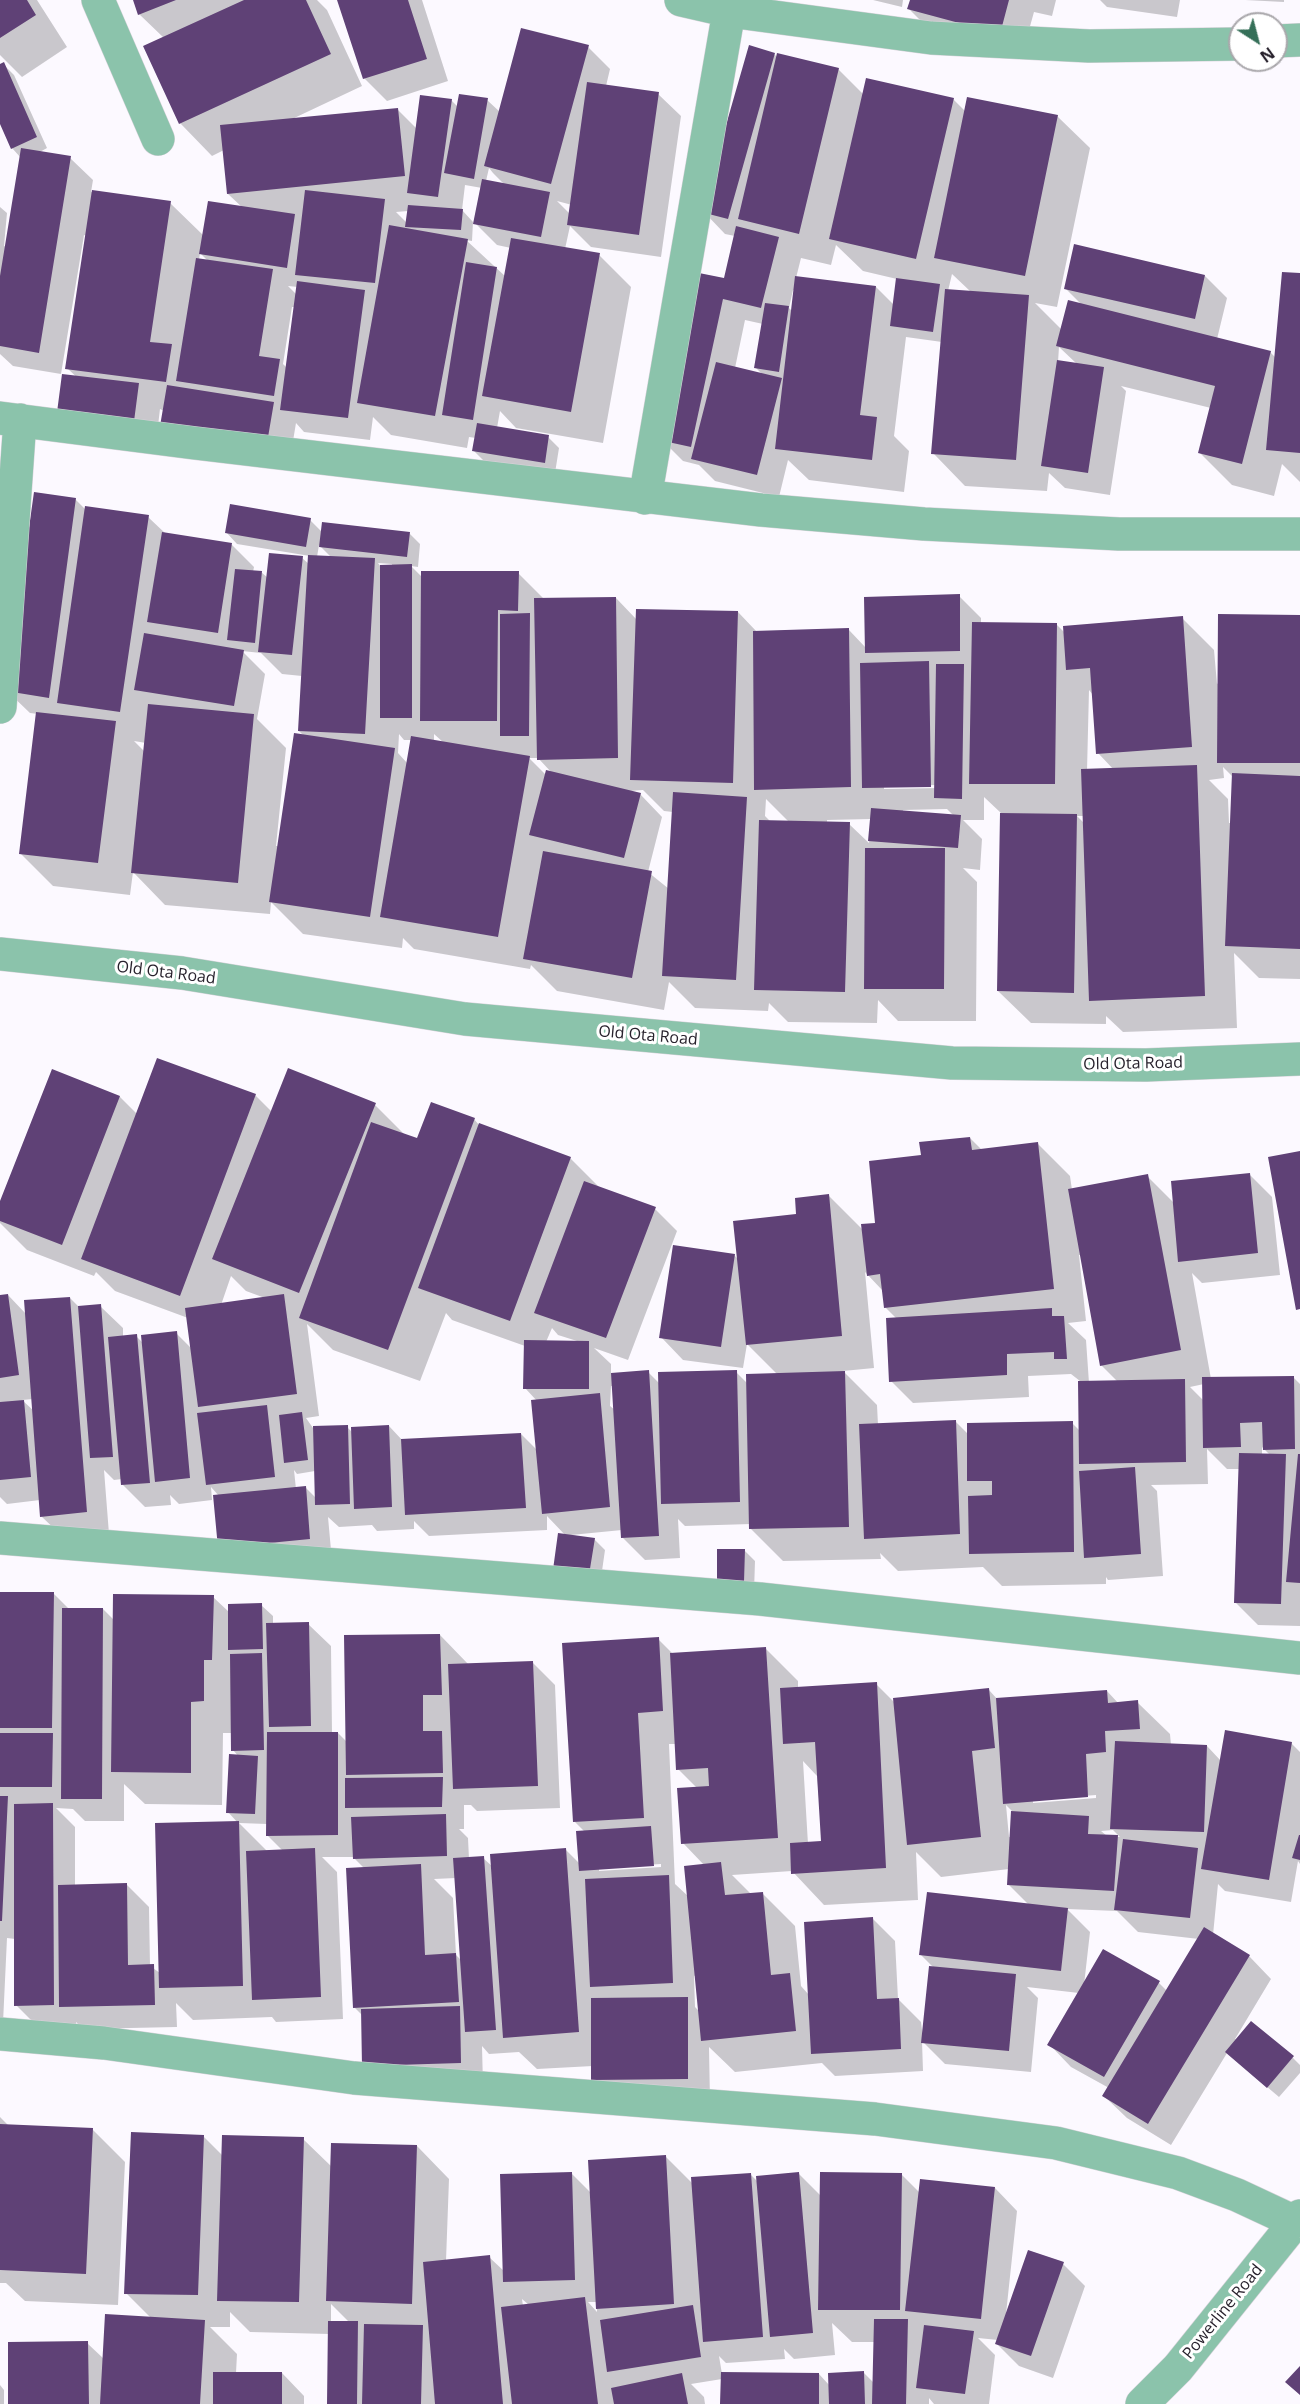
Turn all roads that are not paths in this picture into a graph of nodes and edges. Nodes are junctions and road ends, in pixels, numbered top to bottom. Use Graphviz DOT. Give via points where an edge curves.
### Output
graph roads {
  1 [pos="98,0"];
  2 [pos="681,0"];
  3 [pos="729,11"];
  4 [pos="1228,44"];
  5 [pos="158,139"];
  6 [pos="10,419"];
  7 [pos="645,498"];
  8 [pos="1300,534"];
  9 [pos="0,707"];
  10 [pos="0,954"];
  11 [pos="1300,1059"];
  12 [pos="0,1538"];
  13 [pos="1300,1658"];
  14 [pos="0,2034"];
  15 [pos="1298,2219"];
  16 [pos="1142,2404"];
  1 -- 5 [label="street"];
  2 -- 3 [label="street"];
  3 -- 4 [label="street" via="931,38 1089,46"];
  3 -- 7 [label="street"];
  6 -- 7 [label="street"];
  6 -- 9 [label="street"];
  7 -- 8 [label="street" via="924,524 1119,534"];
  10 -- 11 [label="street, Old Ota Road" via="182,974 465,1019 952,1063 1135,1065"];
  12 -- 13 [label="street" via="760,1599"];
  14 -- 15 [label="street" via="104,2043 354,2078 875,2119 1056,2143 1178,2172"];
  15 -- 16 [label="street, Powerline Road" via="1178,2368"];
}
